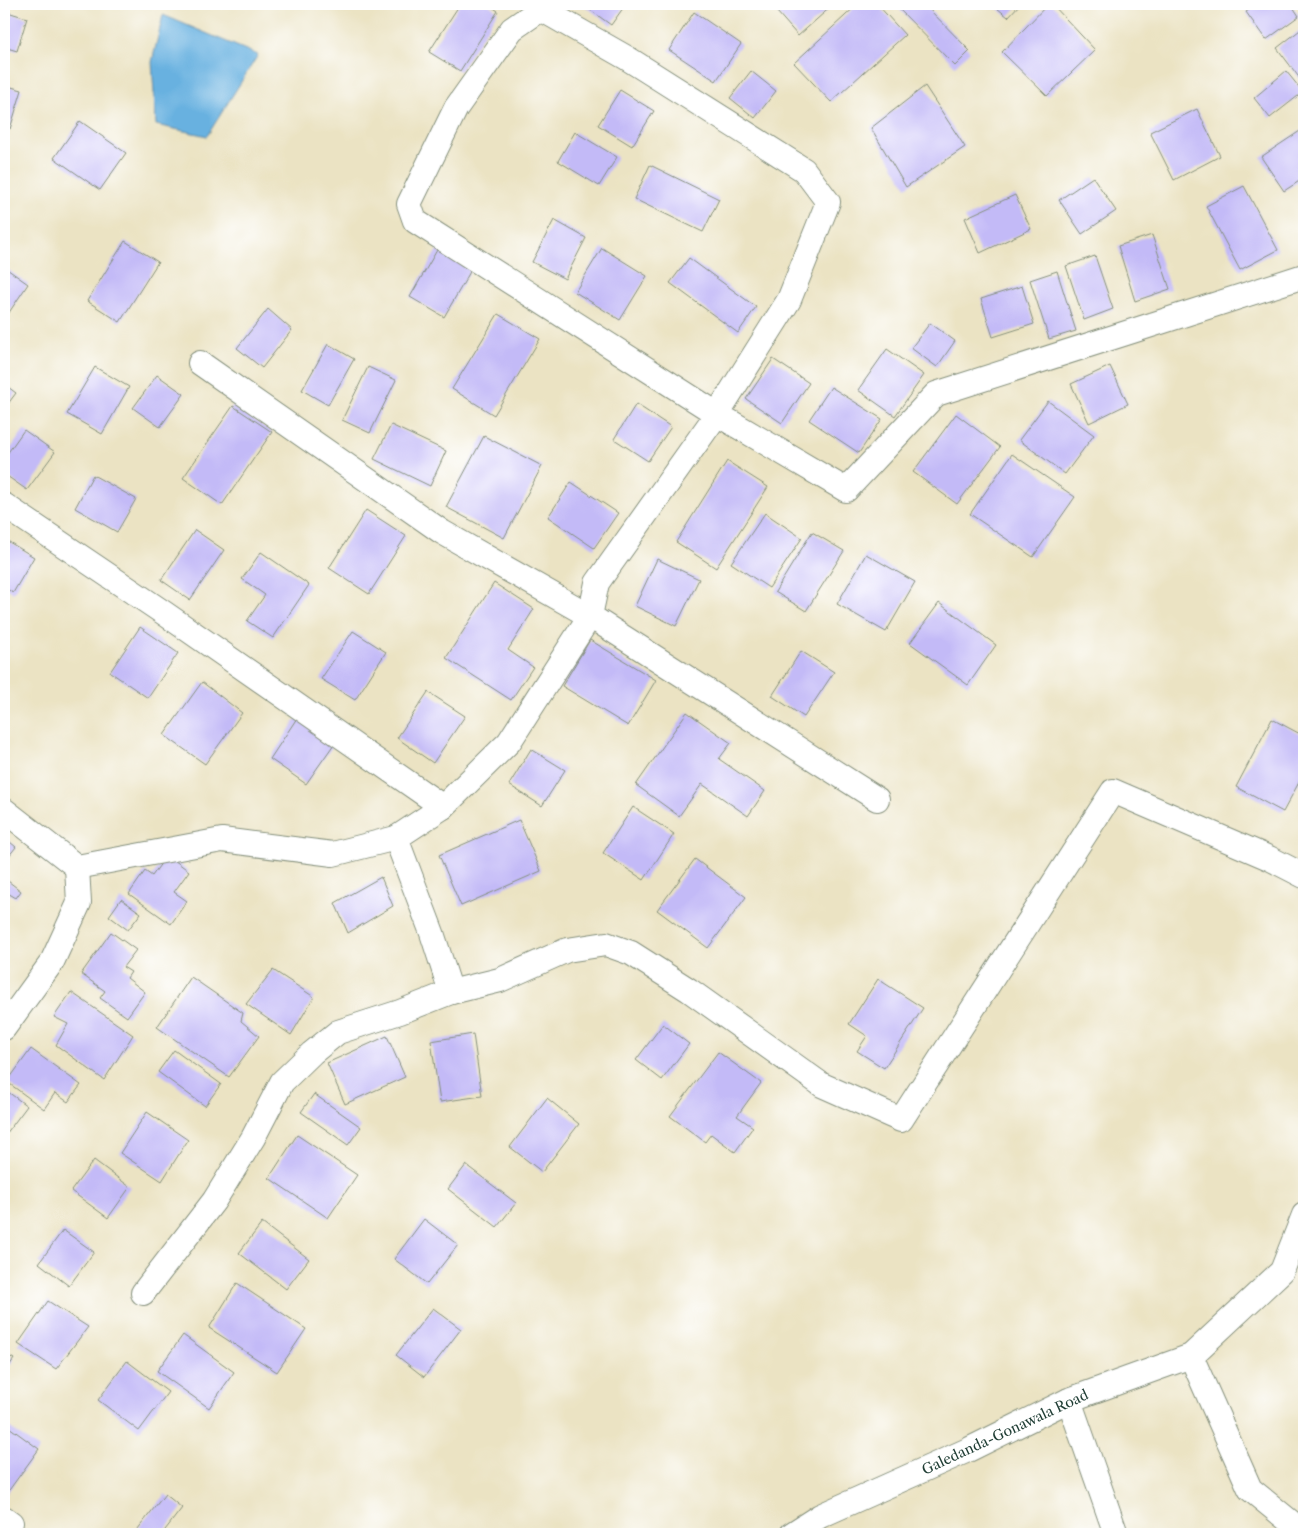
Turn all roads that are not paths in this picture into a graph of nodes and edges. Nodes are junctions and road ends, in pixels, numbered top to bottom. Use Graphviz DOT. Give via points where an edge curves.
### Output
graph roads {
  1 [pos="1304,276"];
  2 [pos="200,363"];
  3 [pos="717,414"];
  4 [pos="4,506"];
  5 [pos="590,616"];
  6 [pos="877,799"];
  7 [pos="443,807"];
  8 [pos="4,810"];
  9 [pos="396,838"];
  10 [pos="77,867"];
  11 [pos="1304,876"];
  12 [pos="451,992"];
  13 [pos="4,1028"];
  14 [pos="1304,1215"];
  15 [pos="143,1293"];
  16 [pos="1191,1356"];
  17 [pos="1069,1400"];
  18 [pos="1304,1533"];
  19 [pos="792,1534"];
  20 [pos="1116,1534"];
  1 -- 3 [label="street" via="936,394 846,490"];
  2 -- 5 [label="street" via="442,532"];
  3 -- 3 [label="street" via="414,221 409,204 456,108 512,29 541,9 627,58 804,170 828,202 789,300"];
  3 -- 5 [label="street" via="597,583"];
  4 -- 7 [label="street"];
  5 -- 6 [label="street"];
  5 -- 7 [label="street" via="509,742"];
  7 -- 9 [label="street"];
  8 -- 10 [label="street"];
  9 -- 10 [label="street" via="332,854 222,840"];
  9 -- 12 [label="street"];
  10 -- 13 [label="street" via="78,903 52,962"];
  11 -- 12 [label="street" via="1113,792 901,1120 822,1085 689,990 631,953 606,944 567,950 500,980"];
  12 -- 15 [label="street" via="338,1032 282,1082 214,1201"];
  14 -- 16 [label="street, Galedanda-Gonawala Road" via="1282,1270"];
  16 -- 17 [label="street, Galedanda-Gonawala Road"];
  16 -- 18 [label="street" via="1250,1490"];
  17 -- 19 [label="street, Galedanda-Gonawala Road" via="968,1450 820,1516"];
  17 -- 20 [label="street"];
}
